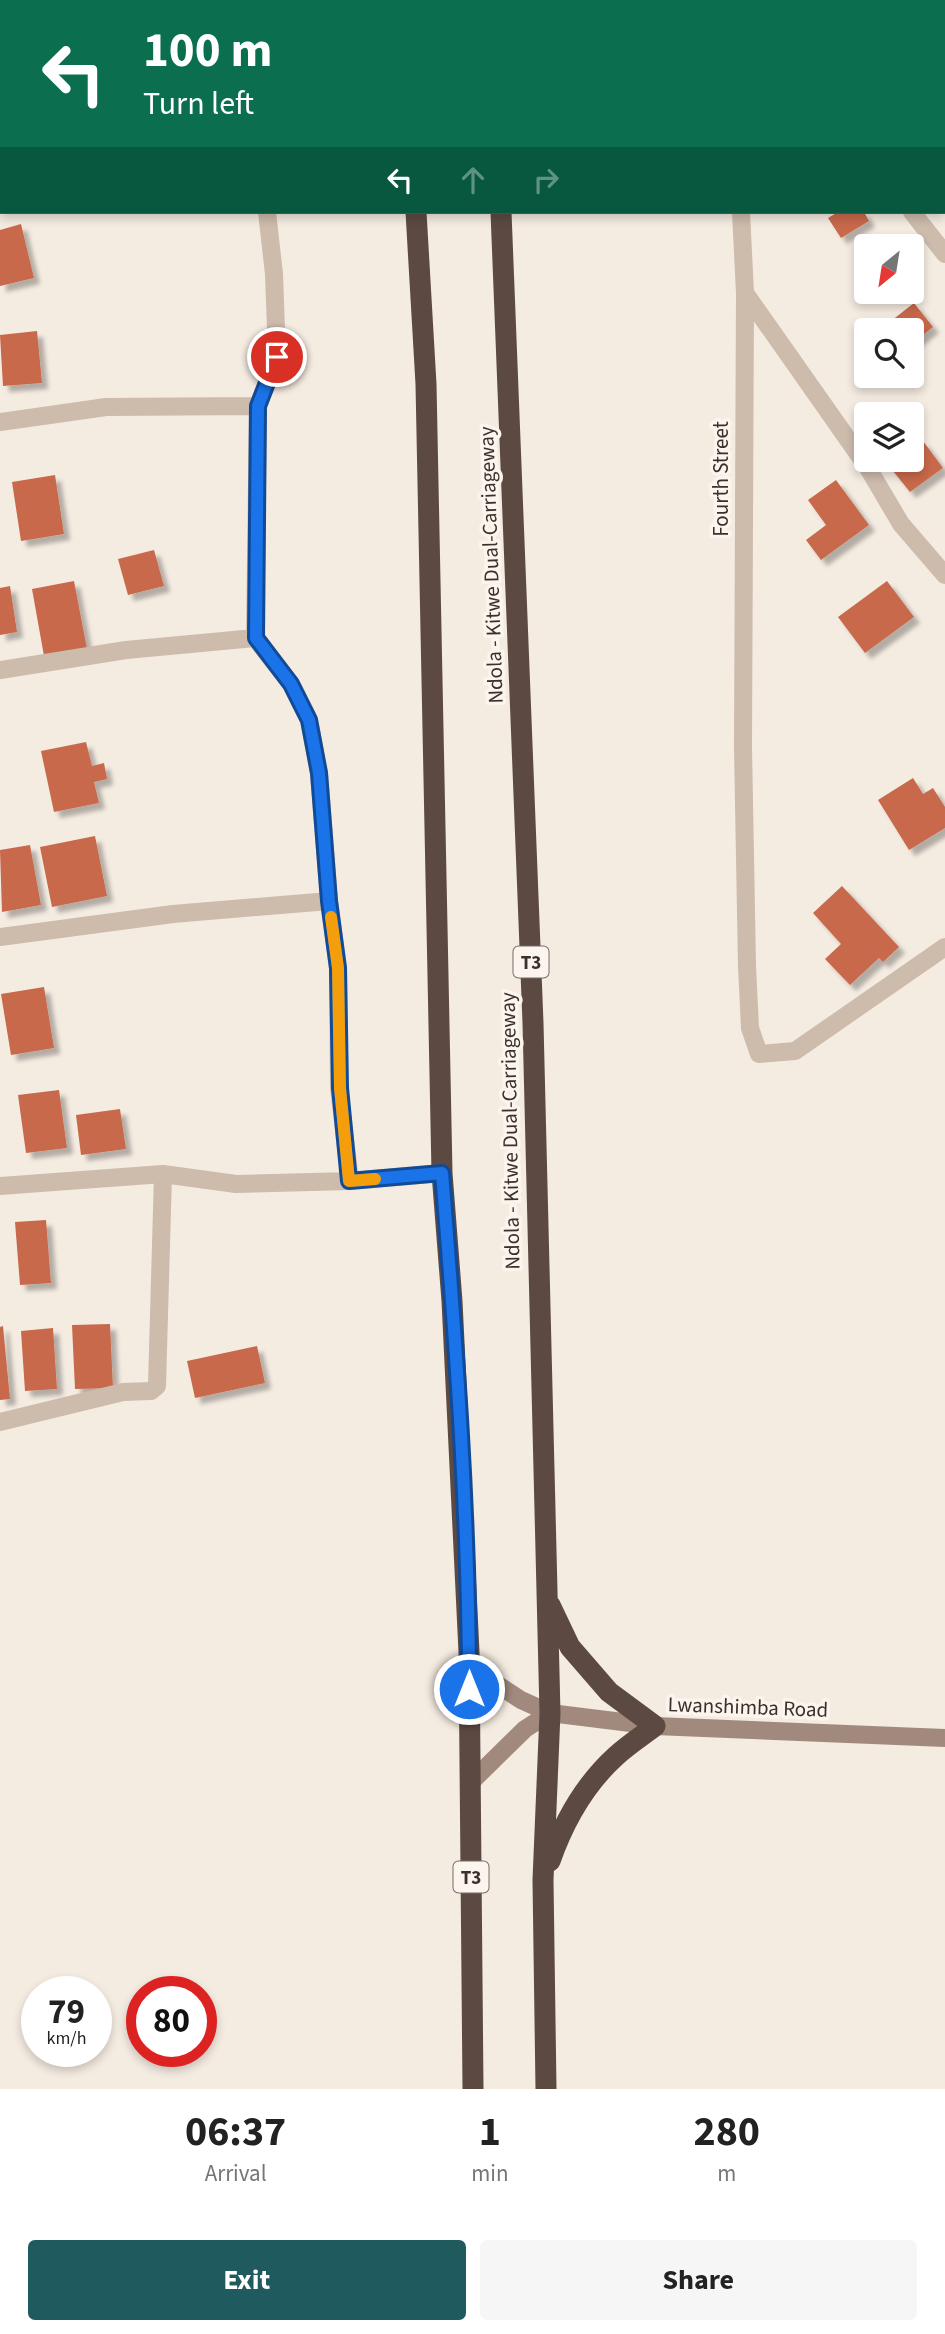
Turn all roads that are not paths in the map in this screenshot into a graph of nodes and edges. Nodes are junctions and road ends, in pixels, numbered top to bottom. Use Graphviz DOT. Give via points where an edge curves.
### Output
graph roads {
  1 [pos="267,214"];
  2 [pos="416,214"];
  3 [pos="501,214"];
  4 [pos="741,214"];
  5 [pos="914,214"];
  6 [pos="945,254"];
  7 [pos="745,293"];
  8 [pos="258,406"];
  9 [pos="0,422"];
  10 [pos="945,575"];
  11 [pos="256,638"];
  12 [pos="0,670"];
  13 [pos="329,901"];
  14 [pos="0,937"];
  15 [pos="945,947"];
  16 [pos="442,1173"];
  17 [pos="163,1174"];
  18 [pos="349,1181"];
  19 [pos="0,1186"];
  20 [pos="0,1422"];
  21 [pos="545,1597"];
  22 [pos="469,1666"];
  23 [pos="550,1713"];
  24 [pos="655,1726"];
  25 [pos="945,1738"];
  26 [pos="469,1784"];
  27 [pos="543,1880"];
  28 [pos="473,2089"];
  29 [pos="546,2089"];
  1 -- 8 [label="street" via="277,357"];
  2 -- 16 [label="highway, T3" via="426,384"];
  3 -- 21 [label="highway, Ndola - Kitwe Dual-Carriageway / T3" via="533,1023"];
  4 -- 7 [label="street, Fourth Street"];
  5 -- 6 [label="street"];
  7 -- 10 [label="street" via="868,468 901,524"];
  7 -- 15 [label="street, Fourth Street" via="743,747 750,1028 759,1054 795,1051"];
  8 -- 9 [label="street" via="106,407"];
  8 -- 11 [label="street"];
  11 -- 12 [label="street" via="126,649"];
  11 -- 13 [label="street" via="291,684 309,720 319,773"];
  13 -- 14 [label="street" via="173,914"];
  13 -- 18 [label="street" via="338,968 340,1088"];
  16 -- 18 [label="street"];
  16 -- 22 [label="highway, T3" via="456,1356"];
  17 -- 18 [label="street" via="236,1184"];
  17 -- 19 [label="street"];
  17 -- 20 [label="street" via="157,1386 151,1391 123,1392"];
  21 -- 23 [label="highway, Ndola - Kitwe Dual-Carriageway / T3"];
  21 -- 24 [label="highway" via="570,1647 609,1692"];
  22 -- 23 [label="street, Lwanshimba Road"];
  22 -- 26 [label="highway, T3"];
  23 -- 24 [label="street, Lwanshimba Road"];
  23 -- 26 [label="street" via="525,1729"];
  23 -- 27 [label="highway, T3"];
  24 -- 25 [label="street, Lwanshimba Road"];
  24 -- 27 [label="highway" via="616,1755 584,1791 560,1834"];
  26 -- 28 [label="highway, T3"];
  27 -- 29 [label="highway, T3"];
}
